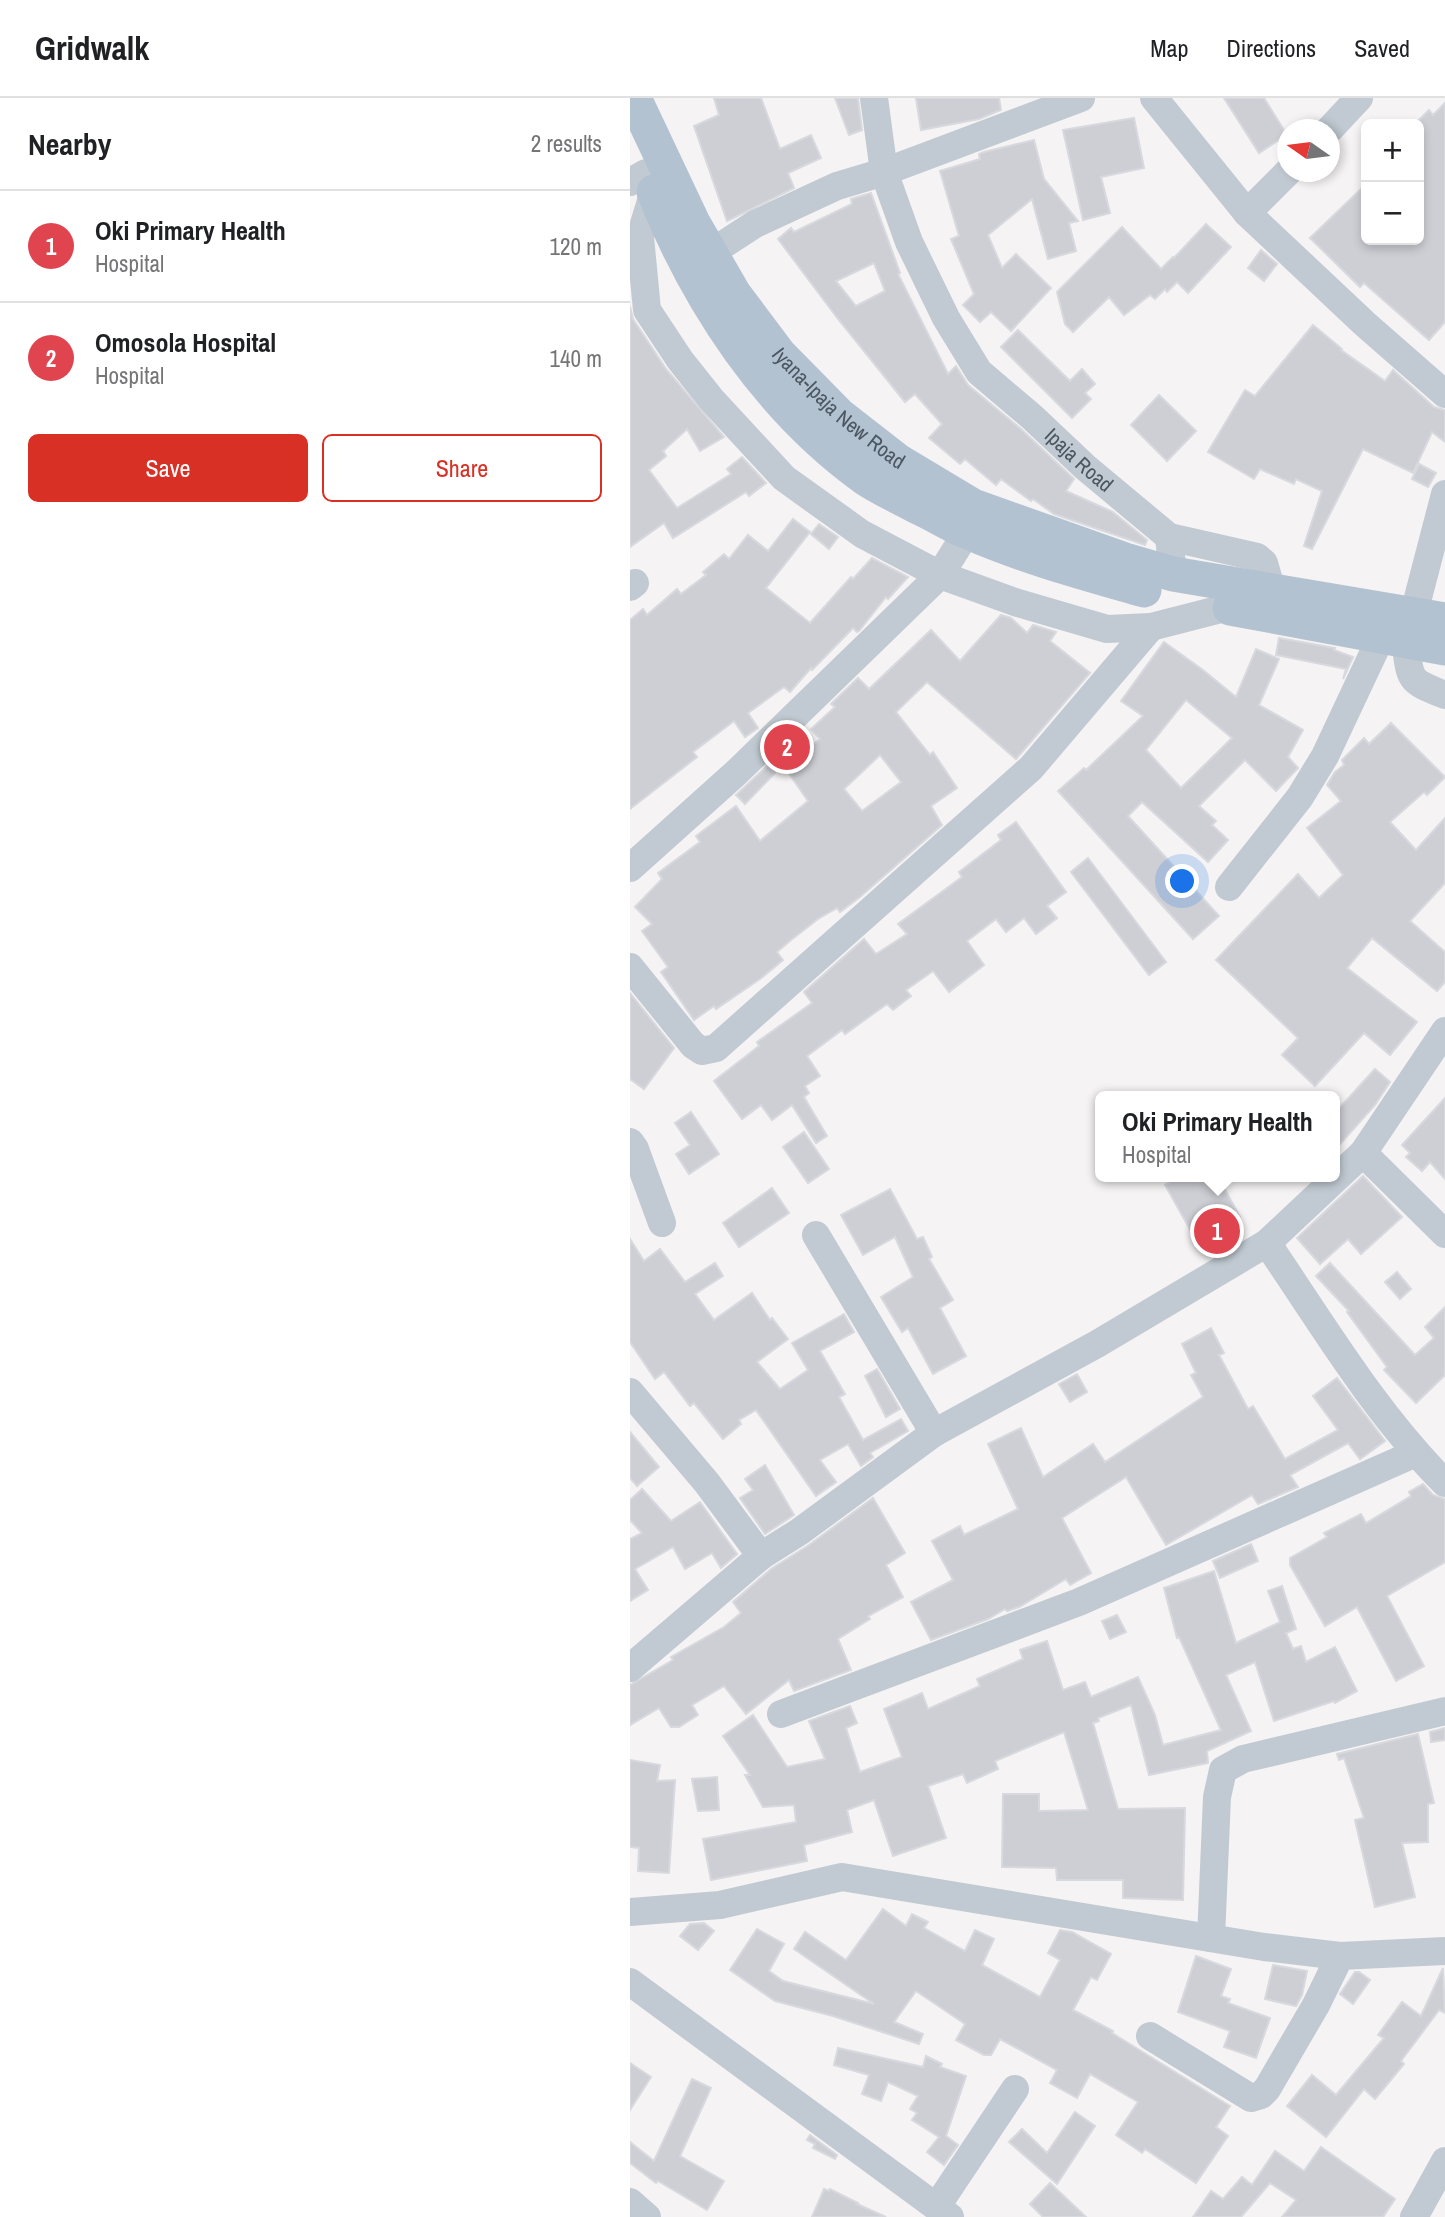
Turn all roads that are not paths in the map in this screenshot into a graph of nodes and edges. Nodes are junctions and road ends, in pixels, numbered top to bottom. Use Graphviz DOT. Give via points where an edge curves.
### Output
graph roads {
  1 [pos="634,98"];
  2 [pos="874,98"];
  3 [pos="1081,98"];
  4 [pos="1154,98"];
  5 [pos="1359,98"];
  6 [pos="1339,119"];
  7 [pos="884,172"];
  8 [pos="640,173"];
  9 [pos="1278,182"];
  10 [pos="1247,213"];
  11 [pos="709,254"];
  12 [pos="638,316"];
  13 [pos="1445,394"];
  14 [pos="1445,494"];
  15 [pos="967,532"];
  16 [pos="1169,537"];
  17 [pos="940,576"];
  18 [pos="1272,591"];
  19 [pos="1163,599"];
  20 [pos="1411,628"];
  21 [pos="1445,648"];
  22 [pos="1445,695"];
  23 [pos="630,868"];
  24 [pos="1229,887"];
  25 [pos="630,967"];
  26 [pos="1445,1031"];
  27 [pos="630,1142"];
  28 [pos="1363,1153"];
  29 [pos="1340,1174"];
  30 [pos="1332,1182"];
  31 [pos="662,1223"];
  32 [pos="1445,1234"];
  33 [pos="817,1235"];
  34 [pos="1266,1243"];
  35 [pos="630,1392"];
  36 [pos="934,1433"];
  37 [pos="1416,1454"];
  38 [pos="1445,1483"];
  39 [pos="761,1556"];
  40 [pos="630,1668"];
  41 [pos="1445,1711"];
  42 [pos="781,1714"];
  43 [pos="630,1912"];
  44 [pos="1211,1938"];
  45 [pos="1445,1951"];
  46 [pos="1340,1956"];
  47 [pos="630,1982"];
  48 [pos="1150,2036"];
  49 [pos="1015,2089"];
  50 [pos="1445,2161"];
  51 [pos="630,2202"];
  52 [pos="943,2212"];
  53 [pos="647,2217"];
  54 [pos="1415,2217"];
  1 -- 11 [label="main road, Iyana-Ipaja New Road"];
  2 -- 7 [label="street, Ipaja Road"];
  3 -- 7 [label="street"];
  4 -- 10 [label="street"];
  5 -- 6 [label="street"];
  7 -- 11 [label="street" via="837,186 754,224"];
  7 -- 16 [label="street, Ipaja Road" via="909,242 979,372"];
  8 -- 12 [label="street"];
  8 -- 15 [label="main road, Iyana-Ipaja New Road" via="691,276 773,392 828,448 867,479"];
  9 -- 10 [label="street"];
  10 -- 13 [label="street"];
  11 -- 19 [label="main road, Iyana-Ipaja New Road" via="779,355 839,415 898,461 973,506 1125,560"];
  12 -- 17 [label="street" via="784,478 862,534"];
  14 -- 20 [label="street"];
  15 -- 17 [label="street"];
  15 -- 19 [label="main road, Iyana-Ipaja New Road"];
  16 -- 18 [label="street" via="1256,557 1264,563"];
  16 -- 19 [label="street"];
  17 -- 19 [label="street" via="1107,629"];
  17 -- 23 [label="street"];
  18 -- 19 [label="main road"];
  18 -- 20 [label="main road"];
  19 -- 20 [label="main road"];
  19 -- 25 [label="street" via="1031,768 716,1048 702,1051 694,1045"];
  20 -- 21 [label="main road"];
  20 -- 22 [label="street" via="1409,673 1418,685"];
  20 -- 24 [label="street" via="1300,797"];
  26 -- 28 [label="street"];
  27 -- 31 [label="street"];
  28 -- 29 [label="street"];
  28 -- 32 [label="street"];
  30 -- 34 [label="street"];
  33 -- 36 [label="street"];
  34 -- 36 [label="street" via="1097,1344"];
  34 -- 37 [label="street"];
  35 -- 39 [label="street"];
  36 -- 39 [label="street"];
  37 -- 38 [label="street"];
  37 -- 42 [label="street" via="1079,1602"];
  39 -- 40 [label="street"];
  41 -- 44 [label="street" via="1244,1759 1223,1770 1217,1797"];
  43 -- 44 [label="street" via="720,1905 842,1877"];
  44 -- 46 [label="street"];
  45 -- 46 [label="street"];
  46 -- 48 [label="street" via="1261,2095 1251,2098"];
  47 -- 52 [label="street"];
  49 -- 52 [label="street"];
  50 -- 54 [label="street"];
  51 -- 53 [label="street"];
}
